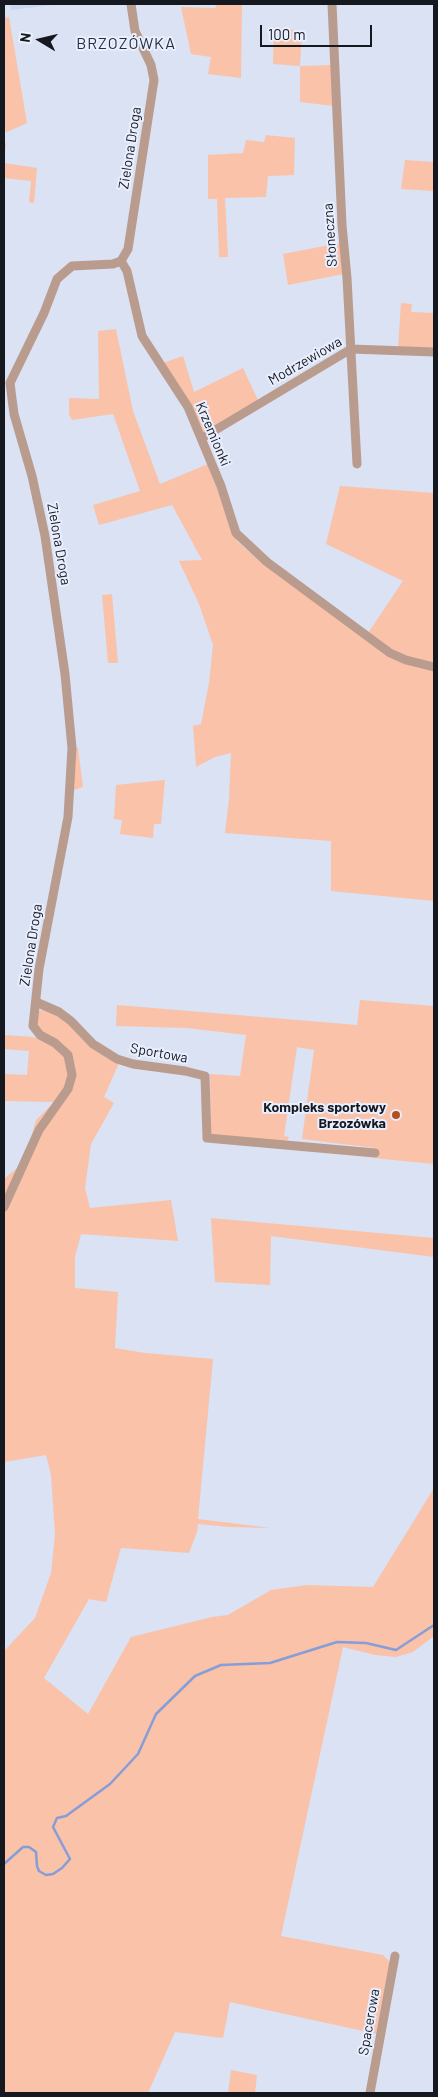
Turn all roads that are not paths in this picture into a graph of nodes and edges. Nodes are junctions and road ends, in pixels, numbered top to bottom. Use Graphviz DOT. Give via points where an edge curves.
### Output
graph roads {
  1 [pos="130,4"];
  2 [pos="332,4"];
  3 [pos="121,261"];
  4 [pos="351,349"];
  5 [pos="434,352"];
  6 [pos="202,438"];
  7 [pos="357,464"];
  8 [pos="434,667"];
  9 [pos="36,1002"];
  10 [pos="375,1153"];
  11 [pos="4,1207"];
  12 [pos="395,1956"];
  13 [pos="370,2093"];
  1 -- 3 [label="street, Zielona Droga" via="135,32 151,65 154,80 128,249"];
  2 -- 4 [label="street, Słoneczna"];
  3 -- 6 [label="street, Krzemionki" via="127,271 142,336 188,407"];
  3 -- 9 [label="street, Zielona Droga" via="72,266 60,275 10,384 14,414 46,536 72,748 68,817 39,969"];
  4 -- 5 [label="street, Modrzewiowa"];
  4 -- 6 [label="street, Modrzewiowa"];
  4 -- 7 [label="street, Słoneczna"];
  6 -- 8 [label="street, Krzemionki" via="236,533 267,562 390,653"];
  9 -- 10 [label="street, Sportowa" via="59,1012 93,1044 117,1059 206,1076 207,1138"];
  9 -- 11 [label="street, Zielona Droga" via="33,1026 68,1055 72,1075 68,1088 39,1130"];
  12 -- 13 [label="street, Spacerowa"];
}
